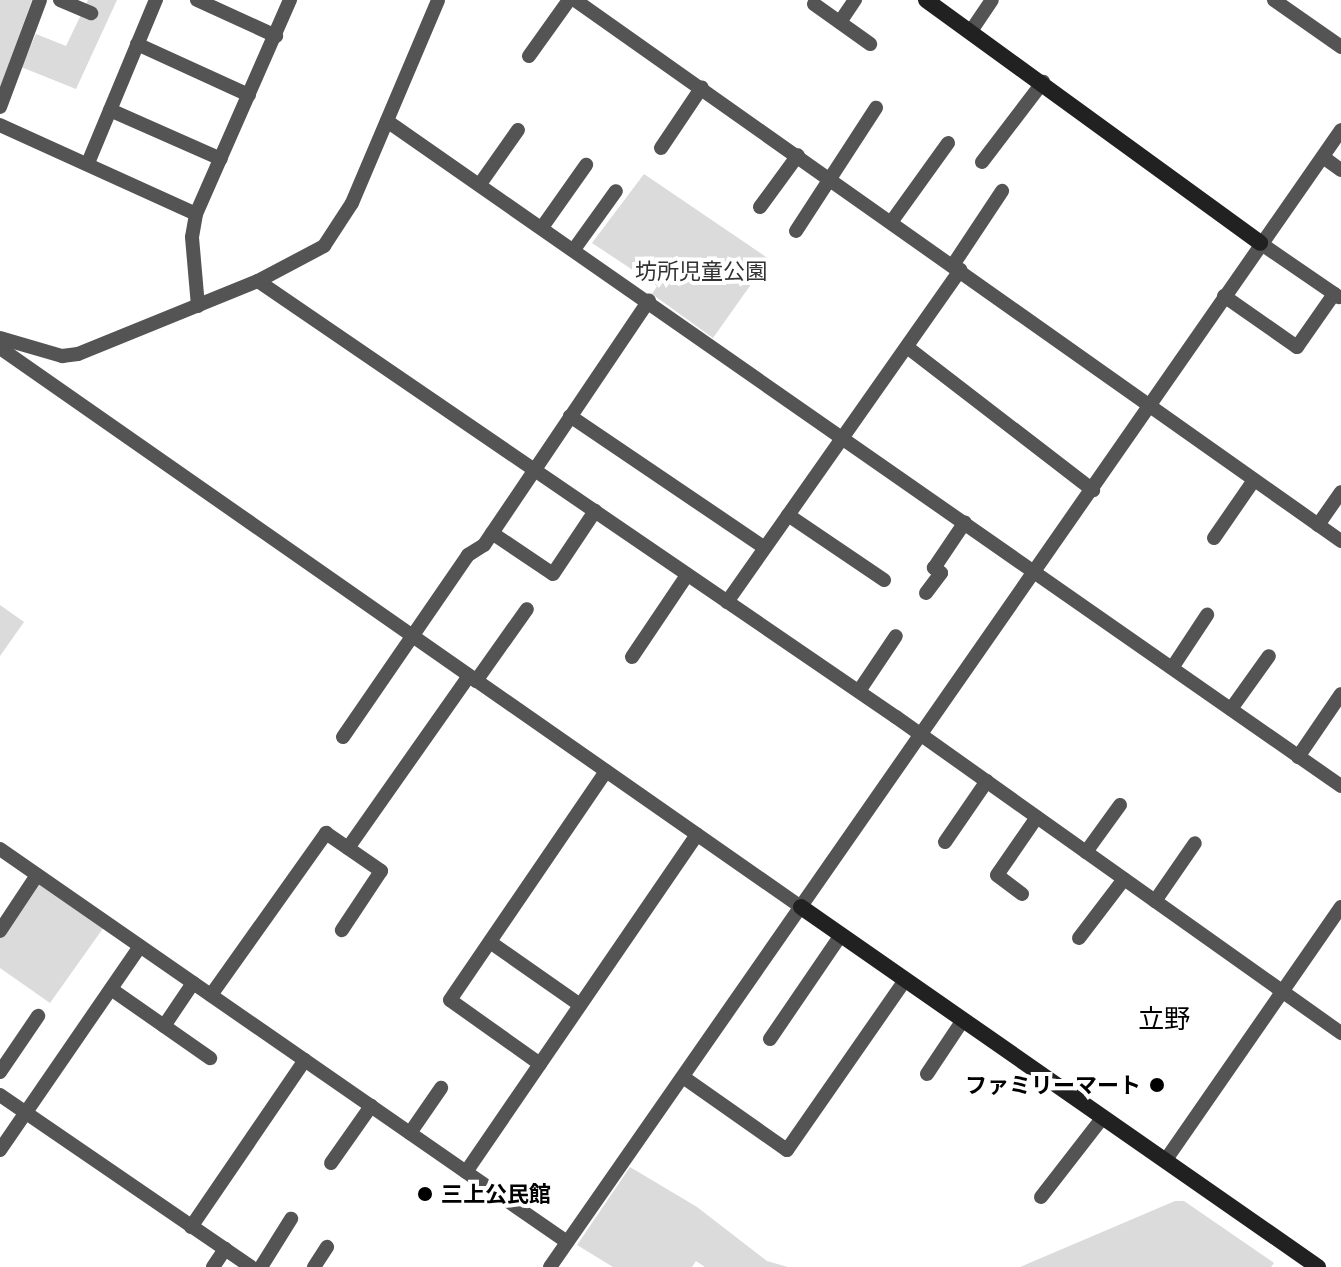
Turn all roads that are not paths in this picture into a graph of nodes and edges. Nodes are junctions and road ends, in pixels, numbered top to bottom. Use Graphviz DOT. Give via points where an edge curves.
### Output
graph roads {
  1 [pos="40,0"];
  2 [pos="60,0"];
  3 [pos="156,0"];
  4 [pos="197,0"];
  5 [pos="290,0"];
  6 [pos="438,0"];
  7 [pos="569,0"];
  8 [pos="575,0"];
  9 [pos="855,0"];
  10 [pos="926,0"];
  11 [pos="992,0"];
  12 [pos="1274,0"];
  13 [pos="814,4"];
  14 [pos="91,13"];
  15 [pos="840,22"];
  16 [pos="971,31"];
  17 [pos="276,36"];
  18 [pos="137,44"];
  19 [pos="870,44"];
  20 [pos="1341,47"];
  21 [pos="529,56"];
  22 [pos="1043,82"];
  23 [pos="702,87"];
  24 [pos="249,95"];
  25 [pos="0,107"];
  26 [pos="876,108"];
  27 [pos="110,110"];
  28 [pos="387,121"];
  29 [pos="0,125"];
  30 [pos="518,130"];
  31 [pos="1341,130"];
  32 [pos="948,143"];
  33 [pos="661,148"];
  34 [pos="798,155"];
  35 [pos="1323,157"];
  36 [pos="221,159"];
  37 [pos="982,162"];
  38 [pos="88,163"];
  39 [pos="586,165"];
  40 [pos="1341,170"];
  41 [pos="828,176"];
  42 [pos="480,184"];
  43 [pos="616,191"];
  44 [pos="1002,191"];
  45 [pos="760,207"];
  46 [pos="196,214"];
  47 [pos="892,221"];
  48 [pos="543,226"];
  49 [pos="796,231"];
  50 [pos="1260,243"];
  51 [pos="575,248"];
  52 [pos="957,268"];
  53 [pos="258,281"];
  54 [pos="1224,296"];
  55 [pos="1337,296"];
  56 [pos="649,300"];
  57 [pos="198,306"];
  58 [pos="0,338"];
  59 [pos="907,347"];
  60 [pos="0,348"];
  61 [pos="1149,407"];
  62 [pos="570,416"];
  63 [pos="844,436"];
  64 [pos="533,469"];
  65 [pos="1254,480"];
  66 [pos="1093,490"];
  67 [pos="1341,492"];
  68 [pos="595,511"];
  69 [pos="788,515"];
  70 [pos="965,522"];
  71 [pos="1318,525"];
  72 [pos="492,533"];
  73 [pos="1214,538"];
  74 [pos="1341,541"];
  75 [pos="765,548"];
  76 [pos="1037,573"];
  77 [pos="687,575"];
  78 [pos="884,580"];
  79 [pos="926,593"];
  80 [pos="727,602"];
  81 [pos="527,609"];
  82 [pos="1207,615"];
  83 [pos="896,636"];
  84 [pos="414,638"];
  85 [pos="1269,656"];
  86 [pos="632,657"];
  87 [pos="1172,668"];
  88 [pos="472,678"];
  89 [pos="859,691"];
  90 [pos="1341,694"];
  91 [pos="1231,709"];
  92 [pos="922,736"];
  93 [pos="343,737"];
  94 [pos="1298,757"];
  95 [pos="606,771"];
  96 [pos="987,781"];
  97 [pos="1341,786"];
  98 [pos="1120,805"];
  99 [pos="1037,817"];
  100 [pos="697,835"];
  101 [pos="945,842"];
  102 [pos="1195,843"];
  103 [pos="348,848"];
  104 [pos="0,849"];
  105 [pos="1086,852"];
  106 [pos="37,875"];
  107 [pos="1124,879"];
  108 [pos="1022,894"];
  109 [pos="1155,901"];
  110 [pos="801,907"];
  111 [pos="1341,907"];
  112 [pos="342,930"];
  113 [pos="0,931"];
  114 [pos="841,935"];
  115 [pos="1079,938"];
  116 [pos="490,942"];
  117 [pos="140,946"];
  118 [pos="905,980"];
  119 [pos="193,983"];
  120 [pos="111,989"];
  121 [pos="1282,992"];
  122 [pos="211,995"];
  123 [pos="580,1005"];
  124 [pos="38,1016"];
  125 [pos="963,1020"];
  126 [pos="164,1026"];
  127 [pos="1341,1033"];
  128 [pos="770,1039"];
  129 [pos="210,1058"];
  130 [pos="305,1060"];
  131 [pos="540,1064"];
  132 [pos="0,1072"];
  133 [pos="927,1074"];
  134 [pos="683,1077"];
  135 [pos="441,1088"];
  136 [pos="0,1095"];
  137 [pos="371,1106"];
  138 [pos="26,1113"];
  139 [pos="1103,1117"];
  140 [pos="410,1133"];
  141 [pos="0,1150"];
  142 [pos="1165,1161"];
  143 [pos="331,1163"];
  144 [pos="466,1172"];
  145 [pos="1041,1197"];
  146 [pos="291,1219"];
  147 [pos="191,1227"];
  148 [pos="567,1242"];
  149 [pos="327,1247"];
  150 [pos="225,1249"];
  151 [pos="213,1267"];
  152 [pos="251,1267"];
  153 [pos="261,1267"];
  154 [pos="314,1267"];
  155 [pos="550,1267"];
  156 [pos="1318,1267"];
  1 -- 25 [label="street"];
  2 -- 14 [label="street"];
  3 -- 18 [label="street"];
  4 -- 17 [label="street"];
  5 -- 17 [label="street"];
  6 -- 28 [label="street"];
  7 -- 21 [label="street"];
  8 -- 23 [label="street"];
  9 -- 15 [label="street"];
  10 -- 16 [label="street"];
  11 -- 16 [label="street"];
  12 -- 20 [label="street"];
  13 -- 15 [label="street"];
  15 -- 19 [label="street"];
  16 -- 22 [label="street"];
  17 -- 24 [label="street"];
  18 -- 24 [label="street"];
  18 -- 27 [label="street"];
  22 -- 37 [label="street"];
  22 -- 50 [label="street"];
  23 -- 33 [label="street"];
  23 -- 34 [label="street"];
  24 -- 36 [label="street"];
  26 -- 41 [label="street"];
  27 -- 36 [label="street"];
  27 -- 38 [label="street"];
  28 -- 42 [label="street"];
  28 -- 53 [label="street" via="352,203 324,246"];
  29 -- 38 [label="street"];
  30 -- 42 [label="street"];
  31 -- 35 [label="street"];
  32 -- 47 [label="street"];
  34 -- 41 [label="street"];
  34 -- 45 [label="street"];
  35 -- 40 [label="street"];
  35 -- 50 [label="street"];
  36 -- 46 [label="street"];
  38 -- 46 [label="street"];
  39 -- 48 [label="street"];
  41 -- 47 [label="street"];
  41 -- 49 [label="street" via="828,185"];
  42 -- 48 [label="street"];
  43 -- 51 [label="street"];
  44 -- 52 [label="street"];
  46 -- 57 [label="street" via="192,237"];
  47 -- 52 [label="street"];
  48 -- 51 [label="street"];
  50 -- 54 [label="street"];
  50 -- 55 [label="street"];
  51 -- 56 [label="street"];
  52 -- 59 [label="street"];
  52 -- 61 [label="street"];
  53 -- 57 [label="street"];
  53 -- 64 [label="street"];
  54 -- 55 [label="street" via="1297,347"];
  54 -- 61 [label="street"];
  56 -- 62 [label="street"];
  56 -- 63 [label="street"];
  57 -- 58 [label="street" via="78,354 62,356"];
  59 -- 63 [label="street"];
  59 -- 66 [label="street"];
  60 -- 84 [label="street"];
  61 -- 65 [label="street"];
  61 -- 66 [label="street"];
  62 -- 64 [label="street"];
  62 -- 75 [label="street"];
  63 -- 69 [label="street"];
  63 -- 70 [label="street"];
  64 -- 68 [label="street"];
  64 -- 72 [label="street"];
  65 -- 71 [label="street"];
  65 -- 73 [label="street"];
  66 -- 76 [label="street"];
  67 -- 71 [label="street"];
  68 -- 72 [label="street" via="553,574"];
  68 -- 77 [label="street"];
  69 -- 75 [label="street"];
  69 -- 78 [label="street"];
  70 -- 76 [label="street"];
  70 -- 79 [label="street" via="934,568 941,573"];
  71 -- 74 [label="street"];
  72 -- 84 [label="street" via="468,555"];
  75 -- 80 [label="street"];
  76 -- 87 [label="street"];
  76 -- 92 [label="street"];
  77 -- 80 [label="street"];
  77 -- 86 [label="street"];
  80 -- 89 [label="street"];
  81 -- 88 [label="street"];
  82 -- 87 [label="street"];
  83 -- 89 [label="street"];
  84 -- 88 [label="street"];
  84 -- 93 [label="street"];
  85 -- 91 [label="street"];
  87 -- 91 [label="street"];
  88 -- 95 [label="street"];
  88 -- 103 [label="street"];
  89 -- 92 [label="street"];
  90 -- 94 [label="street"];
  91 -- 94 [label="street"];
  92 -- 96 [label="street"];
  92 -- 110 [label="street"];
  94 -- 97 [label="street"];
  95 -- 100 [label="street"];
  95 -- 116 [label="street"];
  96 -- 99 [label="street"];
  96 -- 101 [label="street"];
  98 -- 105 [label="street"];
  99 -- 105 [label="street"];
  99 -- 108 [label="street" via="997,875"];
  100 -- 110 [label="street"];
  100 -- 123 [label="street"];
  102 -- 109 [label="street"];
  103 -- 112 [label="street" via="381,871"];
  103 -- 122 [label="street" via="326,833"];
  104 -- 106 [label="street"];
  105 -- 107 [label="street"];
  106 -- 113 [label="street"];
  106 -- 117 [label="street"];
  107 -- 109 [label="street"];
  107 -- 115 [label="street"];
  109 -- 121 [label="street"];
  110 -- 114 [label="street"];
  110 -- 134 [label="street"];
  111 -- 121 [label="street"];
  114 -- 118 [label="street"];
  114 -- 128 [label="street"];
  116 -- 123 [label="street"];
  116 -- 131 [label="street" via="450,1000"];
  117 -- 119 [label="street"];
  117 -- 120 [label="street"];
  118 -- 125 [label="street"];
  118 -- 134 [label="street" via="787,1150"];
  119 -- 122 [label="street"];
  119 -- 126 [label="street"];
  120 -- 126 [label="street"];
  120 -- 138 [label="street"];
  121 -- 127 [label="street"];
  121 -- 142 [label="street"];
  122 -- 130 [label="street"];
  123 -- 131 [label="street"];
  124 -- 132 [label="street"];
  125 -- 133 [label="street"];
  125 -- 139 [label="street"];
  126 -- 129 [label="street"];
  130 -- 137 [label="street"];
  130 -- 147 [label="street"];
  131 -- 144 [label="street"];
  134 -- 148 [label="street"];
  135 -- 140 [label="street"];
  136 -- 138 [label="street"];
  137 -- 140 [label="street"];
  137 -- 143 [label="street"];
  138 -- 141 [label="street"];
  138 -- 147 [label="street"];
  139 -- 142 [label="street"];
  139 -- 145 [label="street"];
  140 -- 144 [label="street"];
  142 -- 156 [label="street"];
  144 -- 148 [label="street"];
  146 -- 153 [label="street"];
  147 -- 150 [label="street"];
  148 -- 155 [label="street"];
  149 -- 154 [label="street"];
  150 -- 151 [label="street"];
  150 -- 152 [label="street"];
}
